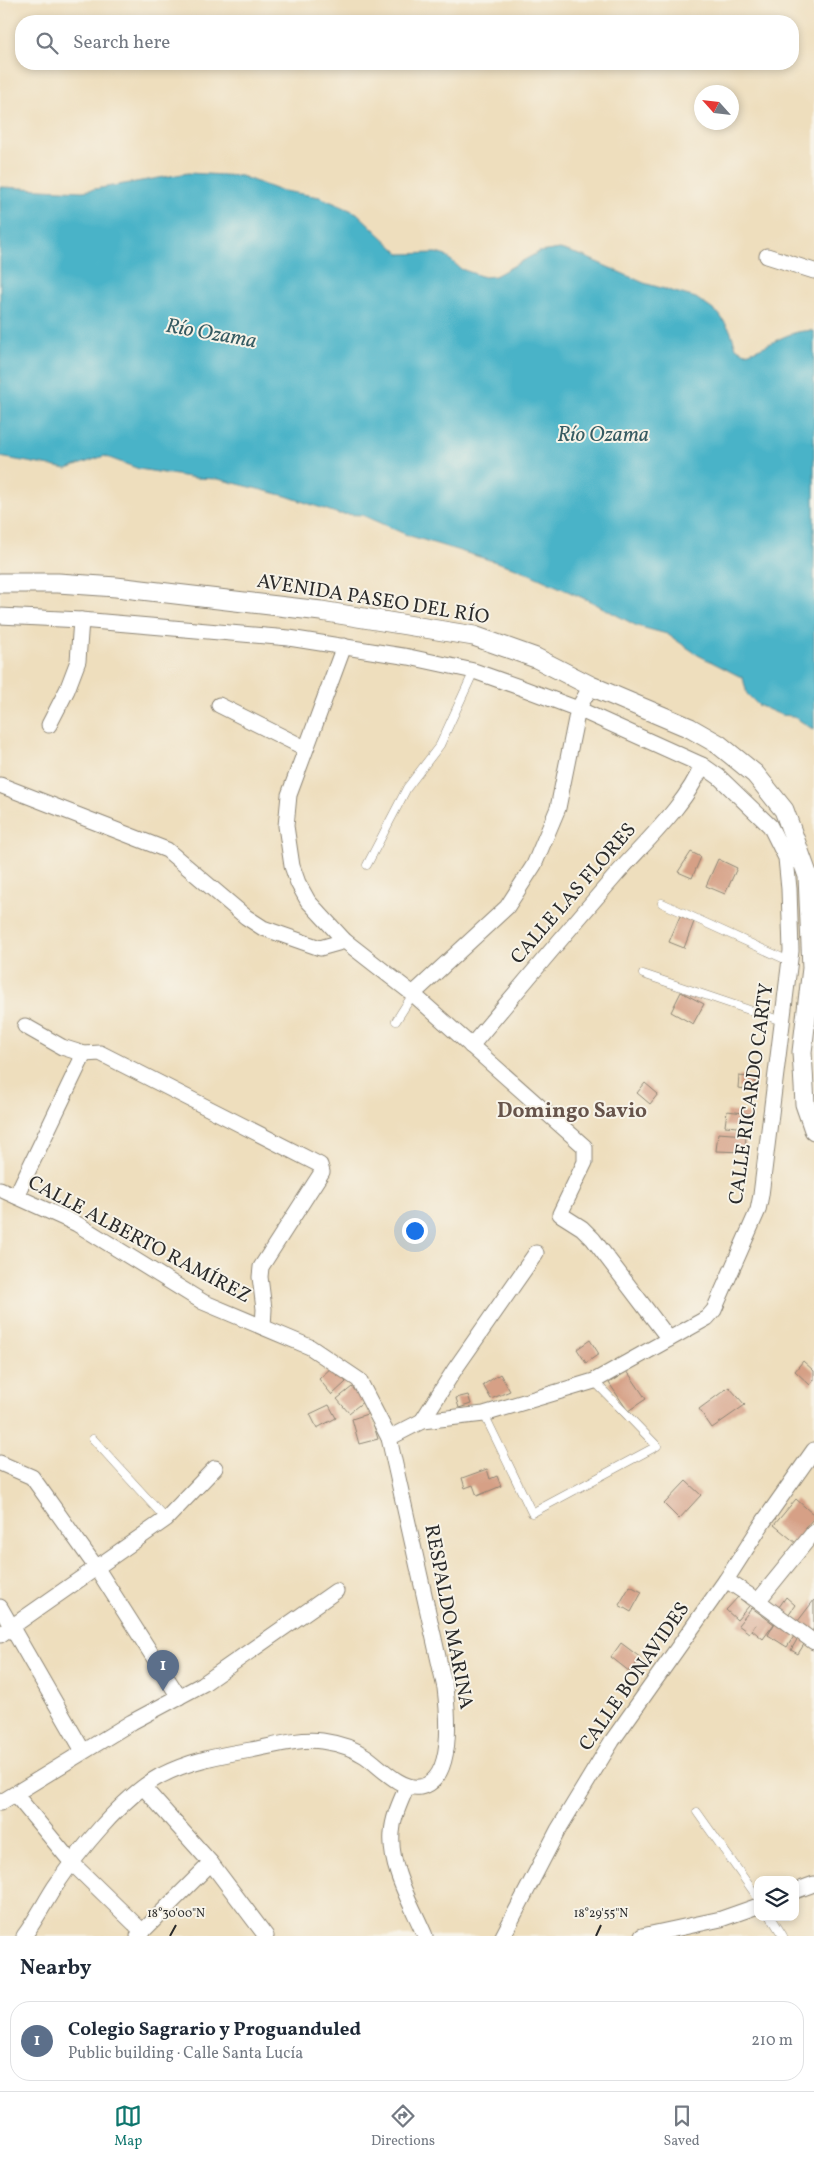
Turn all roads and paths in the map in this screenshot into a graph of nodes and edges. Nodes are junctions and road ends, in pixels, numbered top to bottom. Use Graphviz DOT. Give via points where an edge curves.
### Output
graph roads {
  1 [pos="767,256"];
  2 [pos="814,271"];
  3 [pos="0,583"];
  4 [pos="0,616"];
  5 [pos="81,620"];
  6 [pos="344,646"];
  7 [pos="474,671"];
  8 [pos="591,686"];
  9 [pos="219,704"];
  10 [pos="578,709"];
  11 [pos="49,725"];
  12 [pos="305,748"];
  13 [pos="702,765"];
  14 [pos="0,785"];
  15 [pos="367,865"];
  16 [pos="662,903"];
  17 [pos="346,941"];
  18 [pos="790,962"];
  19 [pos="643,974"];
  20 [pos="413,994"];
  21 [pos="396,1021"];
  22 [pos="782,1021"];
  23 [pos="25,1026"];
  24 [pos="471,1046"];
  25 [pos="84,1054"];
  26 [pos="814,1130"];
  27 [pos="0,1189"];
  28 [pos="16,1196"];
  29 [pos="536,1252"];
  30 [pos="263,1327"];
  31 [pos="669,1339"];
  32 [pos="594,1381"];
  33 [pos="484,1414"];
  34 [pos="422,1421"];
  35 [pos="389,1438"];
  36 [pos="92,1439"];
  37 [pos="814,1450"];
  38 [pos="0,1463"];
  39 [pos="215,1468"];
  40 [pos="166,1519"];
  41 [pos="814,1532"];
  42 [pos="96,1567"];
  43 [pos="726,1580"];
  44 [pos="336,1591"];
  45 [pos="758,1601"];
  46 [pos="0,1607"];
  47 [pos="6,1631"];
  48 [pos="814,1642"];
  49 [pos="179,1697"];
  50 [pos="83,1751"];
  51 [pos="408,1786"];
  52 [pos="144,1788"];
  53 [pos="15,1794"];
  54 [pos="0,1803"];
  55 [pos="698,1812"];
  56 [pos="72,1863"];
  57 [pos="211,1863"];
  58 [pos="814,1884"];
  59 [pos="799,1890"];
  60 [pos="754,1892"];
  61 [pos="754,1907"];
  62 [pos="774,1921"];
  63 [pos="140,1934"];
  64 [pos="24,1936"];
  65 [pos="266,1936"];
  66 [pos="425,1936"];
  67 [pos="503,1936"];
  68 [pos="642,1936"];
  69 [pos="783,1936"];
  1 -- 2 [label="street"];
  3 -- 8 [label="street, AVENIDA PASEO DEL RÍO" via="116,587 321,611 474,636 536,658"];
  4 -- 5 [label="street"];
  5 -- 6 [label="street" via="289,638"];
  5 -- 11 [label="street" via="76,668"];
  6 -- 7 [label="street"];
  6 -- 12 [label="street"];
  7 -- 10 [label="street"];
  7 -- 15 [label="lane" via="440,745 406,788"];
  8 -- 10 [label="street"];
  8 -- 26 [label="street, AVENIDA PASEO DEL RÍO" via="690,728 718,744 755,774 784,810 808,876 812,968 802,1052 805,1104"];
  9 -- 12 [label="street"];
  10 -- 13 [label="street"];
  10 -- 20 [label="street" via="558,808 534,865 507,907"];
  12 -- 17 [label="street" via="289,795 286,826 292,866 308,901"];
  13 -- 18 [label="street, CALLE RICARDO CARTY" via="770,826 786,858 790,889"];
  13 -- 24 [label="street, CALLE LAS FLORES" via="696,781 679,803"];
  14 -- 17 [label="street" via="167,850 263,928 320,948"];
  16 -- 18 [label="lane"];
  17 -- 20 [label="street"];
  18 -- 22 [label="street, CALLE RICARDO CARTY"];
  19 -- 22 [label="lane"];
  20 -- 21 [label="lane"];
  20 -- 24 [label="street"];
  22 -- 31 [label="street, CALLE RICARDO CARTY" via="758,1210 714,1310 707,1318"];
  23 -- 25 [label="street" via="62,1047"];
  24 -- 31 [label="street" via="585,1147 585,1162 560,1214 593,1239"];
  25 -- 28 [label="street"];
  25 -- 30 [label="street" via="100,1053 320,1165 322,1172 261,1267"];
  27 -- 28 [label="street, CALLE ALBERTO RAMÍREZ"];
  28 -- 30 [label="street, CALLE ALBERTO RAMÍREZ" via="77,1224 203,1302"];
  29 -- 34 [label="street"];
  30 -- 35 [label="street, CALLE ALBERTO RAMÍREZ" via="310,1347 359,1380"];
  31 -- 32 [label="street, CALLE RICARDO CARTY"];
  32 -- 33 [label="street, CALLE RICARDO CARTY"];
  32 -- 33 [label="lane" via="657,1446 532,1513"];
  33 -- 34 [label="street, CALLE RICARDO CARTY"];
  34 -- 35 [label="street, CALLE RICARDO CARTY"];
  35 -- 51 [label="street, RESPALDO MARINA" via="445,1688 449,1720 446,1757 438,1772 430,1782"];
  36 -- 40 [label="lane"];
  37 -- 43 [label="street, CALLE BONAVIDES"];
  38 -- 42 [label="street" via="32,1477"];
  39 -- 40 [label="street"];
  40 -- 42 [label="street"];
  41 -- 45 [label="street"];
  42 -- 47 [label="street"];
  42 -- 49 [label="street"];
  43 -- 45 [label="street"];
  43 -- 67 [label="street, CALLE BONAVIDES" via="612,1741 558,1830"];
  44 -- 49 [label="street" via="204,1684"];
  45 -- 48 [label="street"];
  46 -- 47 [label="street"];
  47 -- 50 [label="street"];
  49 -- 50 [label="street"];
  50 -- 53 [label="street"];
  51 -- 52 [label="street" via="363,1755 322,1741 208,1757 160,1776"];
  51 -- 66 [label="street" via="397,1808 392,1834 396,1867"];
  52 -- 56 [label="street" via="126,1803"];
  52 -- 57 [label="street"];
  53 -- 54 [label="street"];
  53 -- 56 [label="street"];
  55 -- 60 [label="lane"];
  56 -- 63 [label="street"];
  56 -- 64 [label="street"];
  57 -- 63 [label="street"];
  57 -- 65 [label="street"];
  58 -- 59 [label="street"];
  61 -- 68 [label="street" via="721,1919"];
  62 -- 69 [label="lane"];
}
